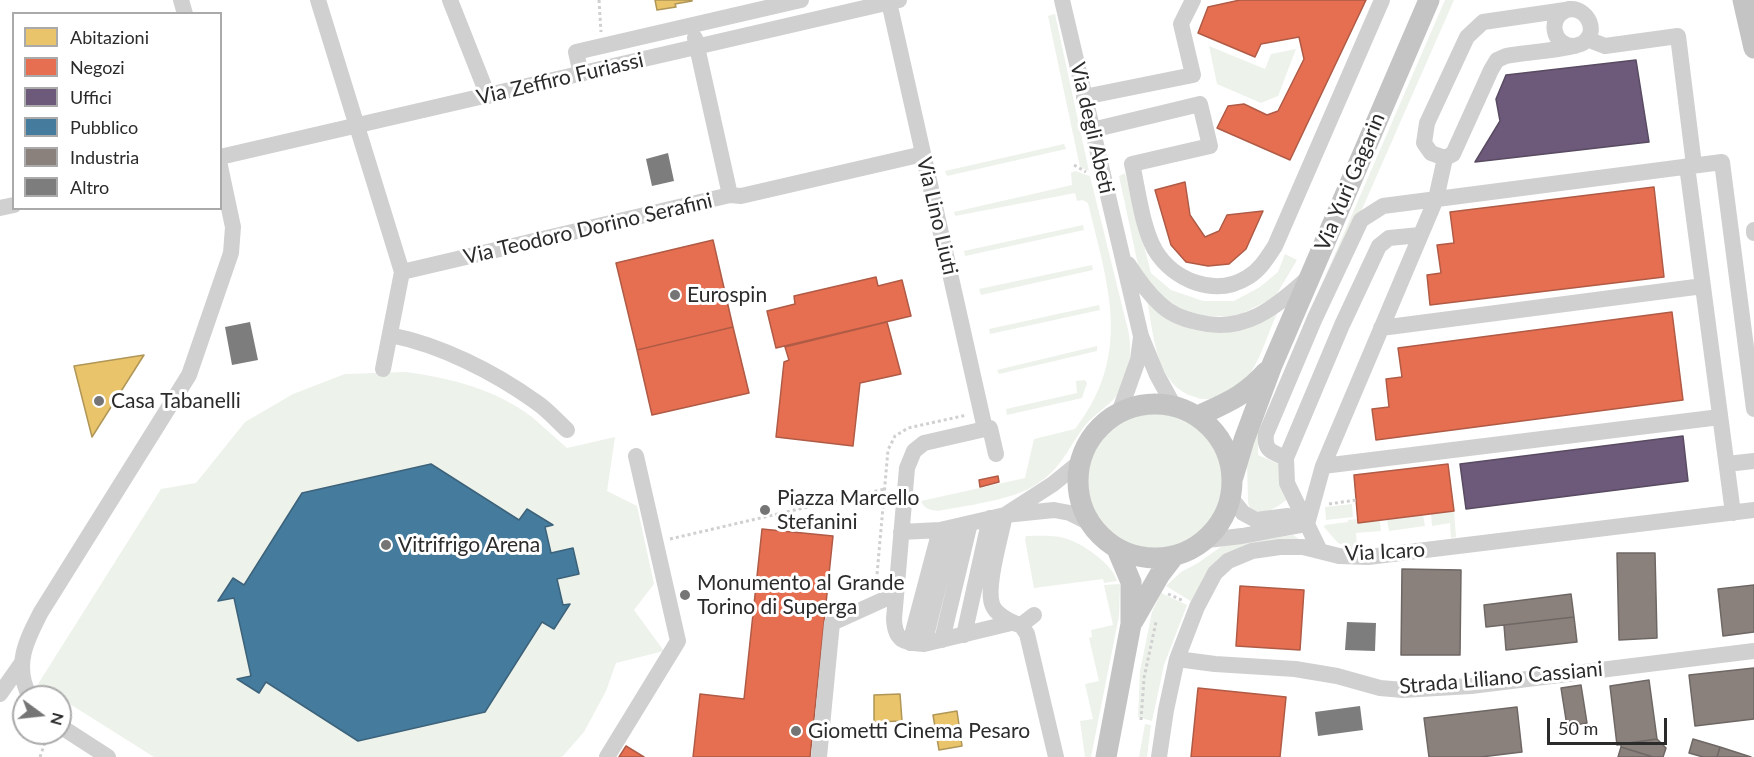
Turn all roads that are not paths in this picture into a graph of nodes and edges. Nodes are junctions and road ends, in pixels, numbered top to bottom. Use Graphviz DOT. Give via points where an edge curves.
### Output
graph roads {
  1 [pos="318,0"];
  2 [pos="450,0"];
  3 [pos="801,0"];
  4 [pos="1062,0"];
  5 [pos="1192,0"];
  6 [pos="1382,0"];
  7 [pos="1429,0"];
  8 [pos="1743,0"];
  9 [pos="895,1"];
  10 [pos="1572,9"];
  11 [pos="691,25"];
  12 [pos="1582,42"];
  13 [pos="697,47"];
  14 [pos="1754,48"];
  15 [pos="581,74"];
  16 [pos="488,96"];
  17 [pos="1084,98"];
  18 [pos="357,126"];
  19 [pos="1092,130"];
  20 [pos="923,154"];
  21 [pos="222,157"];
  22 [pos="1445,158"];
  23 [pos="1691,166"];
  24 [pos="222,175"];
  25 [pos="730,195"];
  26 [pos="1436,199"];
  27 [pos="1420,235"];
  28 [pos="1122,256"];
  29 [pos="402,272"];
  30 [pos="1309,276"];
  31 [pos="1703,286"];
  32 [pos="1381,328"];
  33 [pos="390,335"];
  34 [pos="1141,336"];
  35 [pos="1272,365"];
  36 [pos="383,369"];
  37 [pos="1174,406"];
  38 [pos="1754,410"];
  39 [pos="1119,413"];
  40 [pos="1198,416"];
  41 [pos="1720,417"];
  42 [pos="987,429"];
  43 [pos="567,430"];
  44 [pos="996,454"];
  45 [pos="636,456"];
  46 [pos="1286,458"];
  47 [pos="1754,461"];
  48 [pos="1080,462"];
  49 [pos="1727,464"];
  50 [pos="1323,466"];
  51 [pos="1232,487"];
  52 [pos="1754,510"];
  53 [pos="1733,513"];
  54 [pos="998,517"];
  55 [pos="970,523"];
  56 [pos="1090,523"];
  57 [pos="1308,524"];
  58 [pos="947,528"];
  59 [pos="901,532"];
  60 [pos="1207,540"];
  61 [pos="1117,549"];
  62 [pos="1320,551"];
  63 [pos="1173,557"];
  64 [pos="896,594"];
  65 [pos="1022,621"];
  66 [pos="1131,624"];
  67 [pos="964,635"];
  68 [pos="942,640"];
  69 [pos="917,643"];
  70 [pos="1754,651"];
  71 [pos="1177,659"];
  72 [pos="21,664"];
  73 [pos="23,685"];
  74 [pos="0,694"];
  75 [pos="72,734"];
  76 [pos="823,755"];
  77 [pos="1056,756"];
  78 [pos="108,757"];
  79 [pos="607,757"];
  80 [pos="1106,757"];
  81 [pos="1159,757"];
  1 -- 18 [label="street"];
  2 -- 16 [label="street"];
  3 -- 11 [label="street"];
  4 -- 17 [label="street, Via degli Abeti"];
  5 -- 17 [label="street" via="1181,24 1193,75"];
  6 -- 19 [label="street" via="1275,246 1263,265 1247,278 1211,286 1178,275 1154,248 1146,228 1132,164 1210,146 1200,104"];
  7 -- 30 [label="main road, Via Yuri Gagarin"];
  8 -- 14 [label="main road"];
  9 -- 13 [label="street, Via Zeffiro Furiassi"];
  9 -- 20 [label="street, Via Lino Liuti"];
  10 -- 12 [label="street" via="1587,16 1591,27"];
  10 -- 12 [label="street" via="1555,19 1554,32 1564,44"];
  10 -- 22 [label="street" via="1483,22 1467,37 1427,123 1424,143 1431,153"];
  11 -- 13 [label="street"];
  11 -- 15 [label="street" via="576,52"];
  12 -- 22 [label="street" via="1497,60 1453,154"];
  12 -- 23 [label="street" via="1605,46 1678,36"];
  13 -- 15 [label="street, Via Zeffiro Furiassi"];
  13 -- 25 [label="street"];
  15 -- 16 [label="street, Via Zeffiro Furiassi"];
  16 -- 18 [label="street, Via Zeffiro Furiassi"];
  17 -- 19 [label="street, Via degli Abeti"];
  18 -- 21 [label="street, Via Zeffiro Furiassi"];
  18 -- 29 [label="street"];
  19 -- 28 [label="street, Via degli Abeti"];
  20 -- 25 [label="street, Via Teodoro Dorino Serafini" via="741,196"];
  20 -- 42 [label="street, Via Lino Liuti"];
  22 -- 26 [label="street"];
  23 -- 26 [label="street"];
  23 -- 31 [label="street"];
  23 -- 38 [label="street" via="1722,162"];
  24 -- 72 [label="street" via="233,227 231,253 189,375 41,612 27,640"];
  25 -- 29 [label="street, Via Teodoro Dorino Serafini"];
  26 -- 27 [label="street"];
  26 -- 46 [label="street" via="1383,206 1361,220 1266,434 1265,444 1270,451"];
  27 -- 32 [label="street"];
  27 -- 46 [label="street" via="1389,238 1379,246"];
  28 -- 30 [label="street, Via degli Abeti" via="1161,306 1180,319 1207,325 1235,325 1259,316 1282,302"];
  28 -- 34 [label="street, Via degli Abeti"];
  29 -- 33 [label="street"];
  30 -- 35 [label="main road, Via Yuri Gagarin"];
  31 -- 32 [label="street"];
  31 -- 41 [label="street"];
  32 -- 50 [label="street"];
  33 -- 36 [label="street"];
  33 -- 43 [label="street" via="453,355 500,379 537,403"];
  34 -- 37 [label="street, Via degli Abeti"];
  34 -- 39 [label="street, Via degli Abeti" via="1138,360"];
  35 -- 40 [label="main road, Via Yuri Gagarin" via="1236,399"];
  35 -- 51 [label="main road, Via Yuri Gagarin" via="1244,440"];
  37 -- 39 [label="main road, Via Yuri Gagarin" via="1155,403"];
  37 -- 40 [label="main road, Via Yuri Gagarin"];
  39 -- 48 [label="main road, Via Yuri Gagarin" via="1088,442"];
  40 -- 51 [label="main road, Via Yuri Gagarin" via="1216,432 1228,453"];
  41 -- 49 [label="street"];
  41 -- 50 [label="street"];
  42 -- 44 [label="street, Via Lino Liuti"];
  42 -- 59 [label="street" via="924,443 914,451 907,468"];
  45 -- 79 [label="street" via="678,641"];
  46 -- 57 [label="street" via="1287,483"];
  47 -- 49 [label="street"];
  48 -- 54 [label="street" via="1053,484"];
  48 -- 56 [label="main road, Via Yuri Gagarin" via="1081,504"];
  49 -- 53 [label="street"];
  50 -- 57 [label="street"];
  51 -- 57 [label="street" via="1248,517 1256,520 1288,516"];
  51 -- 60 [label="main road, Via Yuri Gagarin" via="1226,513"];
  52 -- 53 [label="street, Via Icaro"];
  53 -- 62 [label="street, Via Icaro" via="1368,557"];
  54 -- 55 [label="street"];
  54 -- 56 [label="street" via="1054,510"];
  54 -- 65 [label="street" via="992,607"];
  54 -- 67 [label="street"];
  55 -- 58 [label="street"];
  55 -- 68 [label="street"];
  56 -- 61 [label="main road, Via Yuri Gagarin"];
  57 -- 60 [label="street"];
  57 -- 62 [label="street"];
  58 -- 59 [label="street"];
  58 -- 69 [label="street"];
  59 -- 64 [label="street"];
  60 -- 63 [label="main road, Via Yuri Gagarin"];
  61 -- 63 [label="main road, Via Yuri Gagarin" via="1154,559"];
  61 -- 66 [label="main road, Via Yuri Gagarin" via="1131,582"];
  62 -- 71 [label="street, Via Icaro" via="1303,547 1252,550 1228,561 1215,573 1197,607"];
  63 -- 66 [label="main road, Via Yuri Gagarin"];
  64 -- 69 [label="street" via="895,630 900,639"];
  64 -- 76 [label="street" via="832,623"];
  65 -- 67 [label="street"];
  65 -- 77 [label="street" via="1041,670"];
  66 -- 80 [label="main road, Via Yuri Gagarin"];
  67 -- 68 [label="street"];
  68 -- 69 [label="street"];
  70 -- 71 [label="street, Strada Liliano Cassiani" via="1471,686 1402,690 1295,669"];
  71 -- 81 [label="street, Via Icaro"];
  72 -- 73 [label="street"];
  72 -- 74 [label="street"];
  75 -- 78 [label="street"];
}
